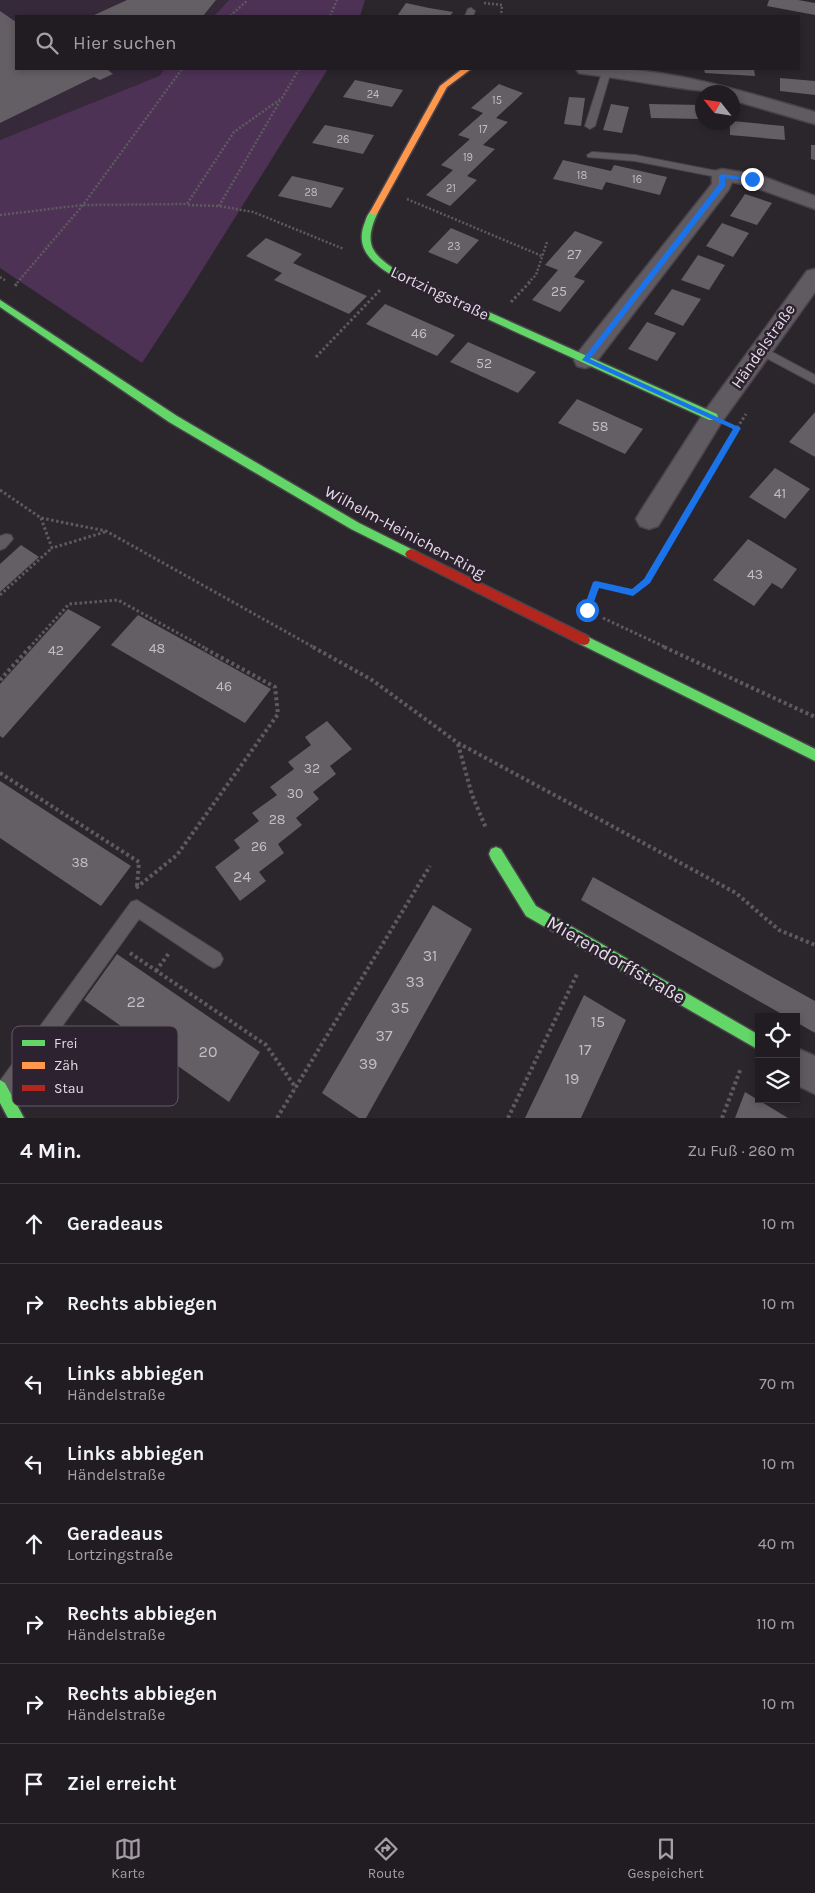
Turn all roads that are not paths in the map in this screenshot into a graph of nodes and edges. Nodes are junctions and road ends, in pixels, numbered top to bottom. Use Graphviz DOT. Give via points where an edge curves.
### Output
graph roads {
  1 [pos="464,70"];
  2 [pos="614,70"];
  3 [pos="695,85"];
  4 [pos="740,96"];
  5 [pos="815,118"];
  6 [pos="590,126"];
  7 [pos="592,155"];
  8 [pos="722,176"];
  9 [pos="815,203"];
  10 [pos="815,276"];
  11 [pos="0,303"];
  12 [pos="761,350"];
  13 [pos="585,360"];
  14 [pos="815,380"];
  15 [pos="713,417"];
  16 [pos="649,519"];
  17 [pos="815,755"];
  18 [pos="496,854"];
  19 [pos="214,959"];
  20 [pos="49,1026"];
  21 [pos="755,1040"];
  22 [pos="800,1067"];
  23 [pos="12,1076"];
  24 [pos="815,1076"];
  25 [pos="1,1091"];
  26 [pos="16,1118"];
  1 -- 13 [label="street, Lortzingstraße" via="444,86 365,228 365,246 375,261 396,274"];
  2 -- 3 [label="street"];
  2 -- 6 [label="lane"];
  4 -- 5 [label="street"];
  7 -- 8 [label="lane" via="635,158"];
  8 -- 9 [label="street" via="752,179"];
  8 -- 13 [label="street" via="722,185"];
  10 -- 12 [label="street, Händelstraße"];
  11 -- 17 [label="street, Wilhelm-Heinichen-Ring" via="173,418 356,526"];
  12 -- 14 [label="lane"];
  12 -- 15 [label="street, Händelstraße"];
  13 -- 15 [label="street, Lortzingstraße"];
  15 -- 16 [label="street, Händelstraße"];
  18 -- 21 [label="street, Mierendorffstraße" via="531,911"];
  19 -- 20 [label="lane" via="137,908"];
  22 -- 24 [label="street"];
  23 -- 25 [label="lane"];
  25 -- 26 [label="street"];
}
